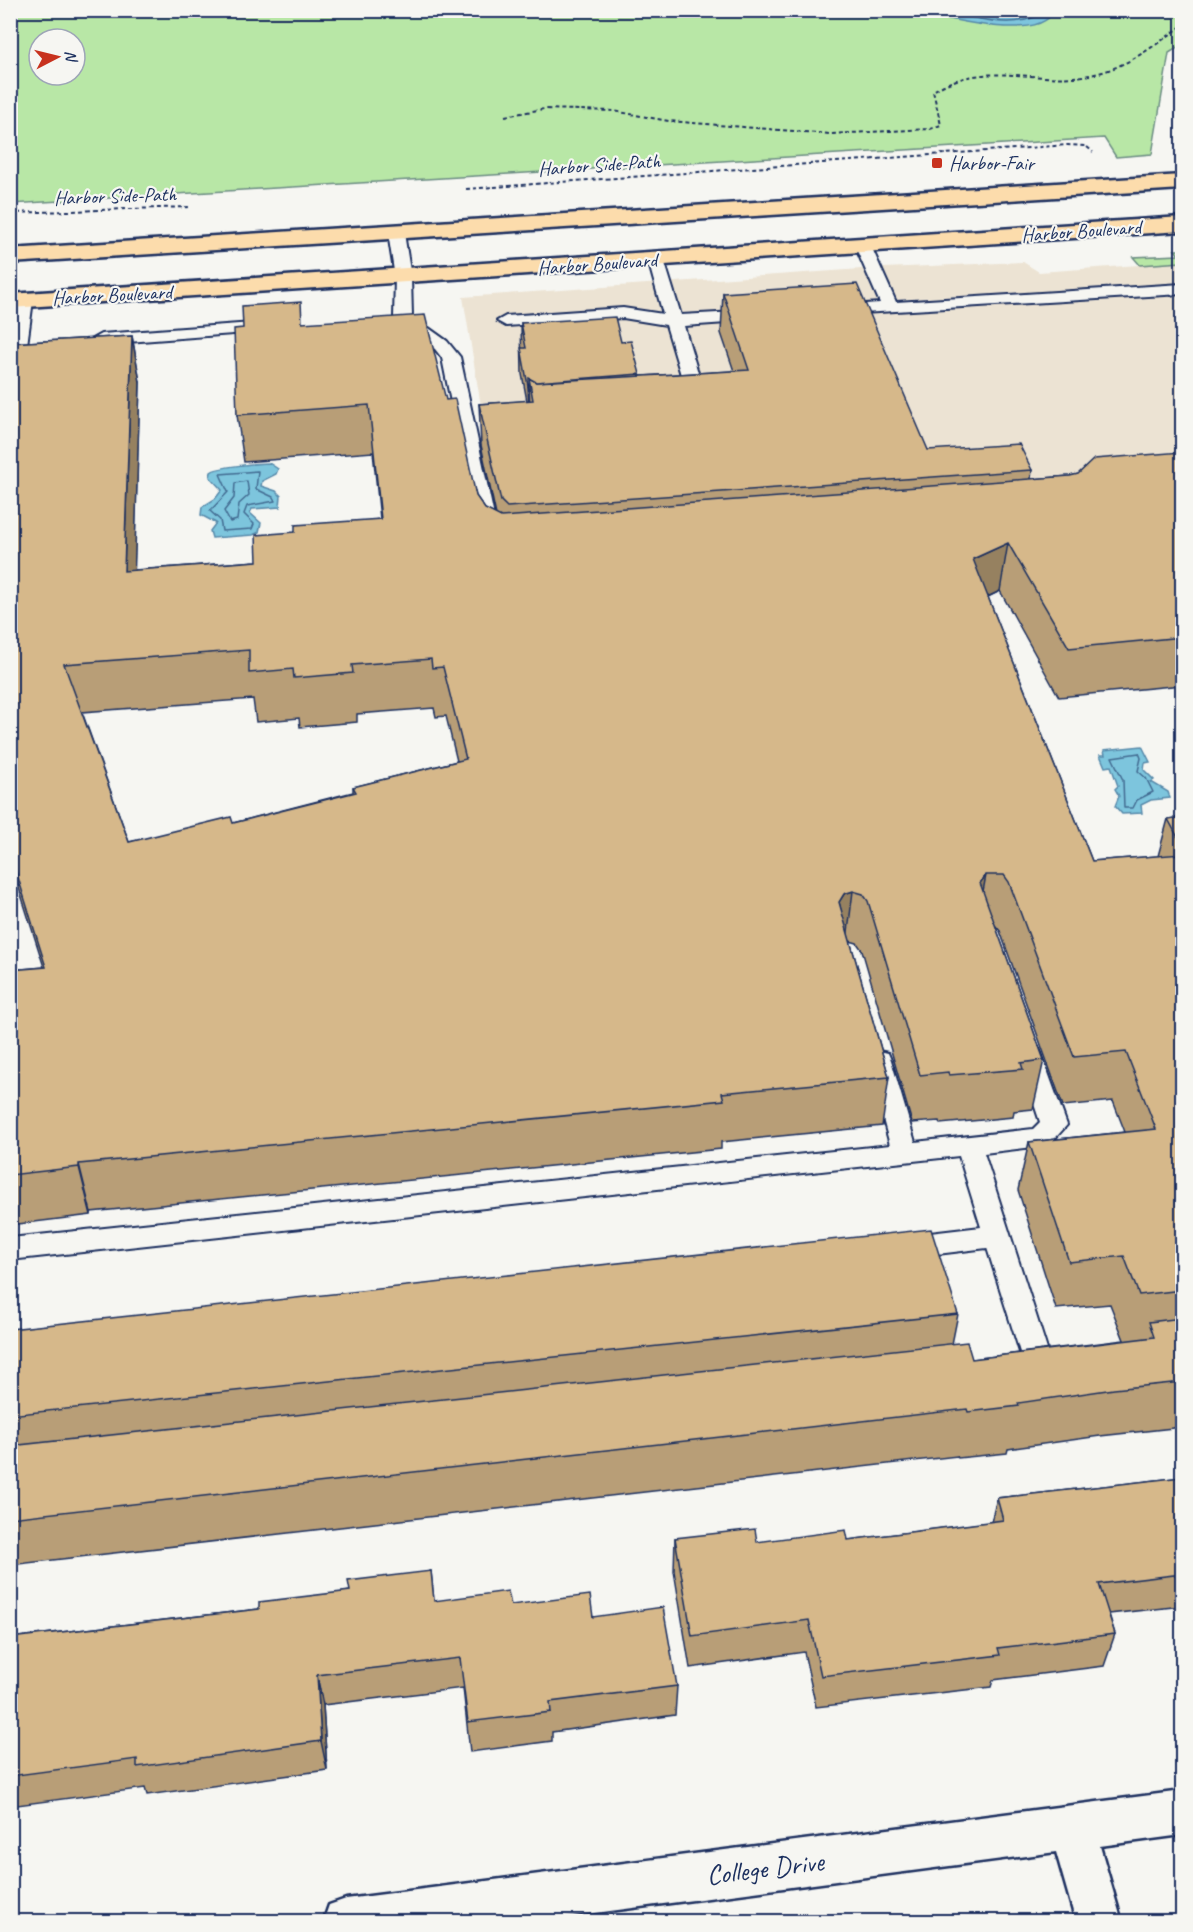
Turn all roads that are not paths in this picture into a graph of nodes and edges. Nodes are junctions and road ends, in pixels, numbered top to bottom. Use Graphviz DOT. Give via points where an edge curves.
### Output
graph roads {
  1 [pos="1182,182"];
  2 [pos="1182,224"];
  3 [pos="396,233"];
  4 [pos="863,246"];
  5 [pos="10,256"];
  6 [pos="656,260"];
  7 [pos="403,278"];
  8 [pos="1182,289"];
  9 [pos="17,301"];
  10 [pos="890,307"];
  11 [pos="818,312"];
  12 [pos="770,315"];
  13 [pos="506,321"];
  14 [pos="675,321"];
  15 [pos="286,326"];
  16 [pos="88,340"];
  17 [pos="41,344"];
  18 [pos="14,348"];
  19 [pos="663,406"];
  20 [pos="495,551"];
  21 [pos="1020,1029"];
  22 [pos="874,1041"];
  23 [pos="968,1145"];
  24 [pos="905,1153"];
  25 [pos="997,1236"];
  26 [pos="10,1249"];
  27 [pos="878,1250"];
  28 [pos="1038,1366"];
  29 [pos="1182,1813"];
  30 [pos="1072,1829"];
  31 [pos="346,1922"];
  32 [pos="1099,1922"];
  1 -- 3 [label="main road, Harbor Boulevard"];
  2 -- 4 [label="main road, Harbor Boulevard"];
  3 -- 5 [label="main road, Harbor Boulevard"];
  3 -- 7 [label="lane"];
  4 -- 6 [label="main road, Harbor Boulevard"];
  4 -- 10 [label="lane"];
  6 -- 7 [label="main road, Harbor Boulevard"];
  6 -- 14 [label="lane"];
  7 -- 9 [label="main road, Harbor Boulevard"];
  7 -- 20 [label="lane" via="397,318 441,345 451,357 490,543"];
  8 -- 10 [label="lane"];
  9 -- 18 [label="lane"];
  10 -- 11 [label="lane"];
  12 -- 14 [label="lane"];
  13 -- 14 [label="lane" via="623,313"];
  14 -- 19 [label="lane" via="693,386 684,397"];
  15 -- 16 [label="lane"];
  17 -- 18 [label="lane"];
  21 -- 23 [label="lane" via="1054,1125 1040,1138"];
  22 -- 24 [label="lane"];
  23 -- 24 [label="lane"];
  23 -- 25 [label="lane"];
  24 -- 26 [label="lane"];
  25 -- 27 [label="lane"];
  25 -- 28 [label="lane"];
  29 -- 30 [label="street, College Drive"];
  30 -- 31 [label="street, College Drive"];
  30 -- 32 [label="street"];
}
